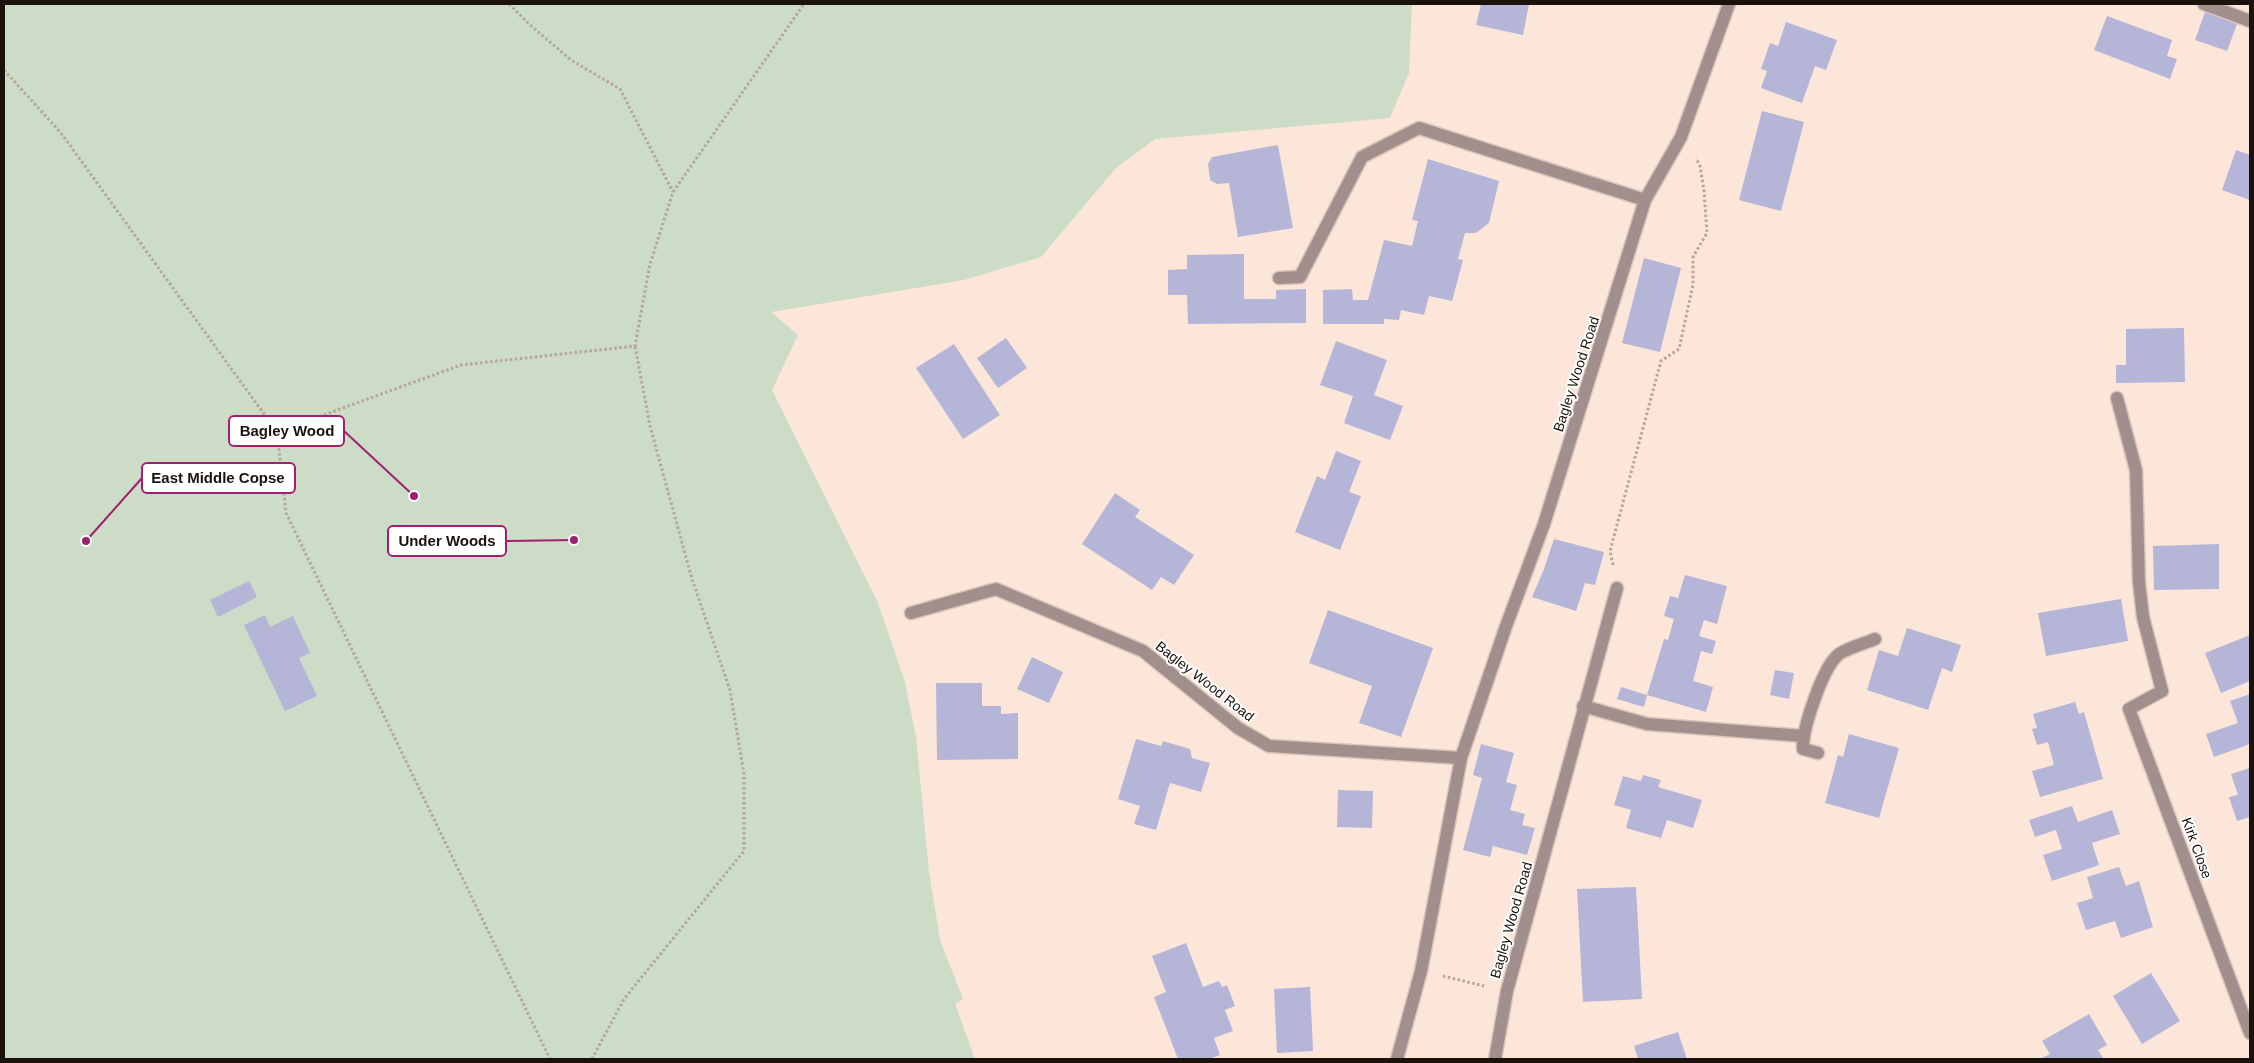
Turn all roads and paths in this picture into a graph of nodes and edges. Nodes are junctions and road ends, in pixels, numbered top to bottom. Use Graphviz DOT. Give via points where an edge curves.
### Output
graph roads {
  1 [pos="509,4"];
  2 [pos="804,4"];
  3 [pos="1729,4"];
  4 [pos="2204,4"];
  5 [pos="2250,21"];
  6 [pos="4,70"];
  7 [pos="1681,137"];
  8 [pos="673,192"];
  9 [pos="1645,200"];
  10 [pos="1279,278"];
  11 [pos="635,346"];
  12 [pos="2117,398"];
  13 [pos="276,432"];
  14 [pos="1617,588"];
  15 [pos="911,612"];
  16 [pos="1875,639"];
  17 [pos="1583,706"];
  18 [pos="1802,736"];
  19 [pos="1818,753"];
  20 [pos="1462,758"];
  21 [pos="1421,971"];
  22 [pos="1506,991"];
  23 [pos="2250,1033"];
  24 [pos="550,1059"];
  25 [pos="592,1059"];
  26 [pos="1397,1059"];
  27 [pos="1495,1059"];
  1 -- 8 [label="path" via="571,60 620,89"];
  2 -- 8 [label="path"];
  3 -- 7 [label="street, Bagley Wood Road"];
  4 -- 5 [label="street"];
  6 -- 13 [label="path" via="60,133"];
  7 -- 9 [label="street, Bagley Wood Road"];
  7 -- 14 [label="path" via="1695,145 1693,151 1700,166 1707,233 1693,257 1693,285 1679,349 1661,361 1610,551"];
  8 -- 11 [label="path" via="650,264"];
  9 -- 10 [label="street" via="1419,128 1362,156 1300,277"];
  9 -- 20 [label="street, Bagley Wood Road" via="1544,524"];
  11 -- 13 [label="path" via="461,365"];
  11 -- 25 [label="path" via="650,426 692,579 730,690 744,774 744,851 624,999"];
  12 -- 23 [label="street, Kirk Close" via="2136,470 2143,617 2162,691 2129,709"];
  13 -- 24 [label="path" via="286,513"];
  14 -- 17 [label="street, Bagley Wood Road"];
  15 -- 20 [label="street, Bagley Wood Road" via="996,589 1143,651 1238,728 1269,746"];
  16 -- 18 [label="street" via="1836,656"];
  17 -- 18 [label="street" via="1648,724"];
  17 -- 22 [label="street, Bagley Wood Road"];
  18 -- 19 [label="street" via="1803,749"];
  20 -- 21 [label="street, Bagley Wood Road"];
  21 -- 22 [label="path"];
  21 -- 26 [label="street, Bagley Wood Road"];
  22 -- 27 [label="street, Bagley Wood Road"];
}
